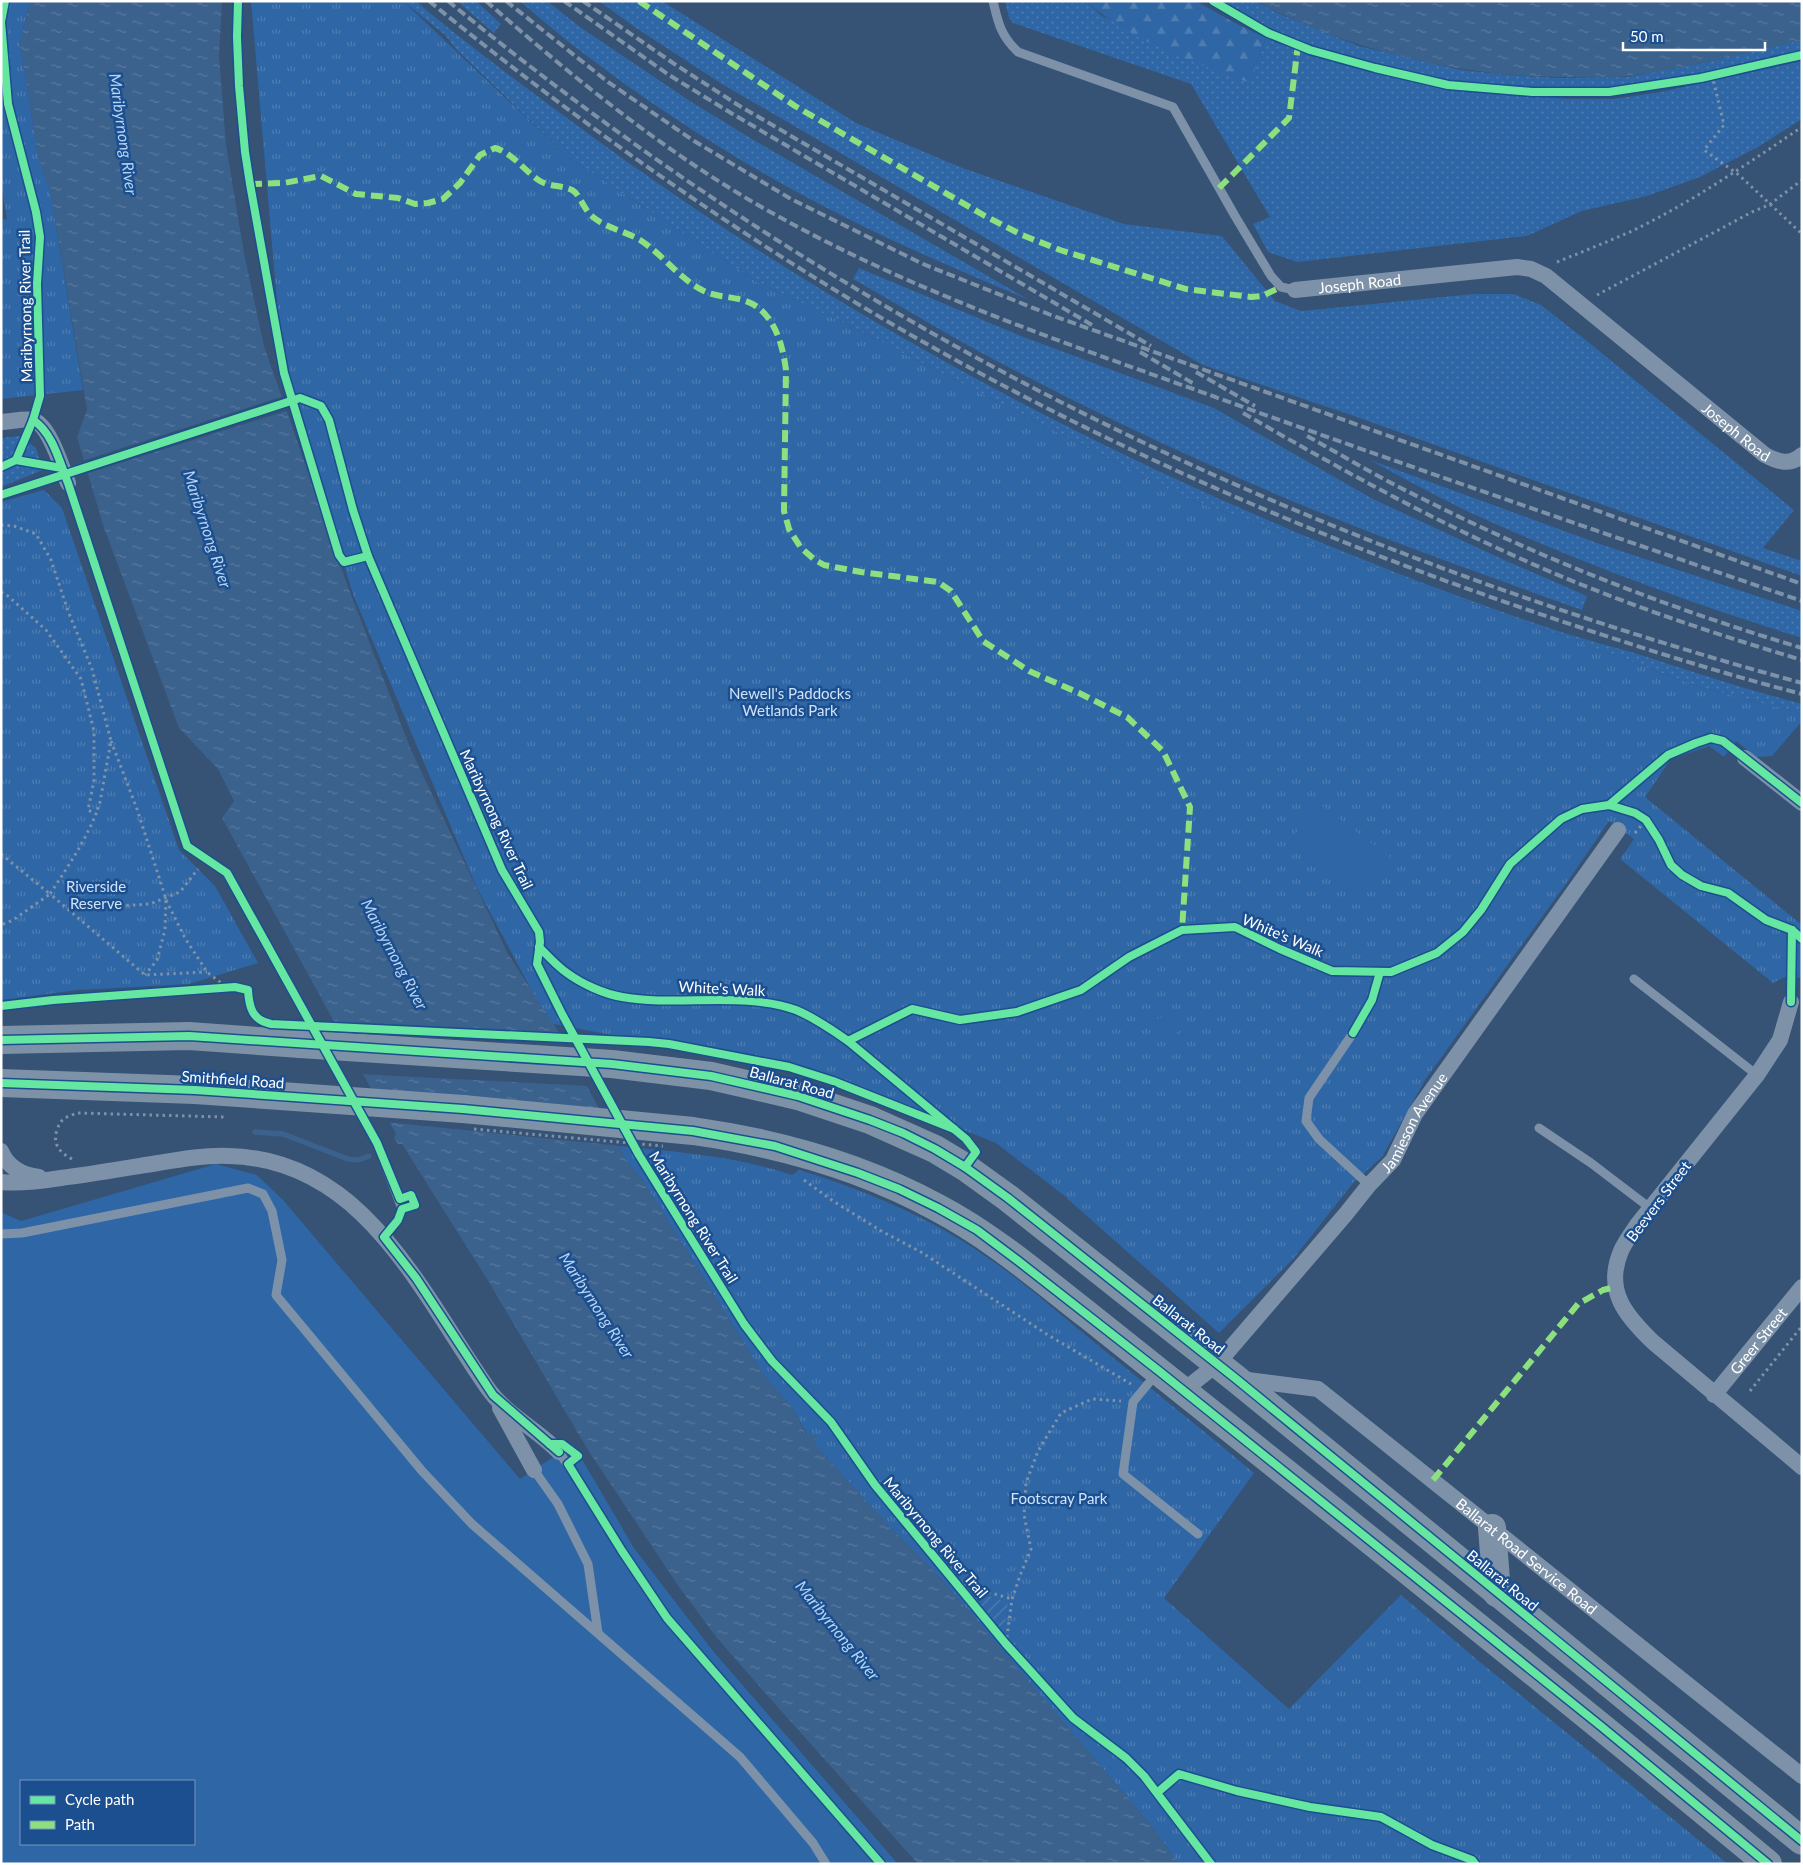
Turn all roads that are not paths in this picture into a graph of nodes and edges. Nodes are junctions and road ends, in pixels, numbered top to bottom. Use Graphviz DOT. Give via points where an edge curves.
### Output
graph roads {
  1 [pos="993,1"];
  2 [pos="1295,290"];
  3 [pos="1,422"];
  4 [pos="1802,455"];
  5 [pos="68,483"];
  6 [pos="1745,758"];
  7 [pos="1802,803"];
  8 [pos="1618,830"];
  9 [pos="1634,979"];
  10 [pos="1791,1002"];
  11 [pos="1353,1033"];
  12 [pos="1,1040"];
  13 [pos="1757,1075"];
  14 [pos="1,1083"];
  15 [pos="1539,1128"];
  16 [pos="1,1151"];
  17 [pos="66,1177"];
  18 [pos="1,1182"];
  19 [pos="1369,1185"];
  20 [pos="1650,1208"];
  21 [pos="1,1234"];
  22 [pos="384,1237"];
  23 [pos="1799,1297"];
  24 [pos="1226,1371"];
  25 [pos="1150,1381"];
  26 [pos="489,1390"];
  27 [pos="1183,1391"];
  28 [pos="1714,1395"];
  29 [pos="559,1452"];
  30 [pos="1802,1467"];
  31 [pos="534,1470"];
  32 [pos="1492,1528"];
  33 [pos="1198,1534"];
  34 [pos="1497,1593"];
  35 [pos="598,1633"];
  36 [pos="1802,1776"];
  37 [pos="1802,1841"];
  38 [pos="826,1864"];
  39 [pos="881,1864"];
  40 [pos="1768,1864"];
  1 -- 2 [label="lane, Joseph Road" via="999,28 1018,52 1173,107 1271,276 1284,289"];
  2 -- 4 [label="street, Joseph Road" via="1521,267 1541,272 1765,455 1783,462 1796,460"];
  3 -- 5 [label="street" via="33,420 42,425"];
  5 -- 22 [label="lane" via="187,846 227,873 377,1143 402,1209 398,1220"];
  6 -- 7 [label="street"];
  8 -- 19 [label="street, Jamieson Avenue" via="1415,1114 1393,1160"];
  9 -- 13 [label="lane"];
  10 -- 13 [label="street, Beevers Street" via="1780,1040"];
  11 -- 19 [label="lane" via="1309,1098 1306,1121 1319,1139"];
  12 -- 24 [label="highway, Ballarat Road, bridge" via="189,1036 612,1064 711,1076 798,1096 870,1120 935,1149 965,1167"];
  13 -- 20 [label="street, Beevers Street"];
  14 -- 25 [label="highway, Smithfield Road, bridge" via="195,1090 337,1100 464,1119 647,1137 694,1130 775,1146 899,1189 977,1230 1017,1260"];
  15 -- 20 [label="lane"];
  16 -- 17 [label="street" via="11,1166 23,1173"];
  17 -- 18 [label="street"];
  17 -- 22 [label="street" via="202,1156 257,1158 292,1168 326,1185"];
  19 -- 24 [label="street, Jamieson Avenue"];
  20 -- 28 [label="street, Beevers Street" via="1621,1251 1615,1286 1634,1323"];
  21 -- 35 [label="lane" via="22,1233 248,1188 263,1194 272,1212 282,1260 276,1295 287,1310 423,1472 472,1524"];
  22 -- 26 [label="street" via="416,1278"];
  23 -- 28 [label="street, Greer Street"];
  24 -- 27 [label="street, Jamieson Avenue"];
  24 -- 32 [label="street, Ballarat Road Service Road" via="1318,1389"];
  24 -- 34 [label="highway, Ballarat Road"];
  25 -- 27 [label="highway"];
  25 -- 33 [label="lane" via="1133,1402 1123,1474"];
  26 -- 29 [label="street"];
  26 -- 31 [label="street"];
  27 -- 40 [label="highway"];
  28 -- 30 [label="street, Beevers Street"];
  29 -- 39 [label="lane" via="667,1618"];
  31 -- 35 [label="lane" via="558,1504 588,1564"];
  32 -- 34 [label="highway"];
  32 -- 36 [label="street, Ballarat Road Service Road"];
  34 -- 37 [label="highway, Ballarat Road"];
  35 -- 38 [label="lane" via="740,1756 813,1843"];
}
